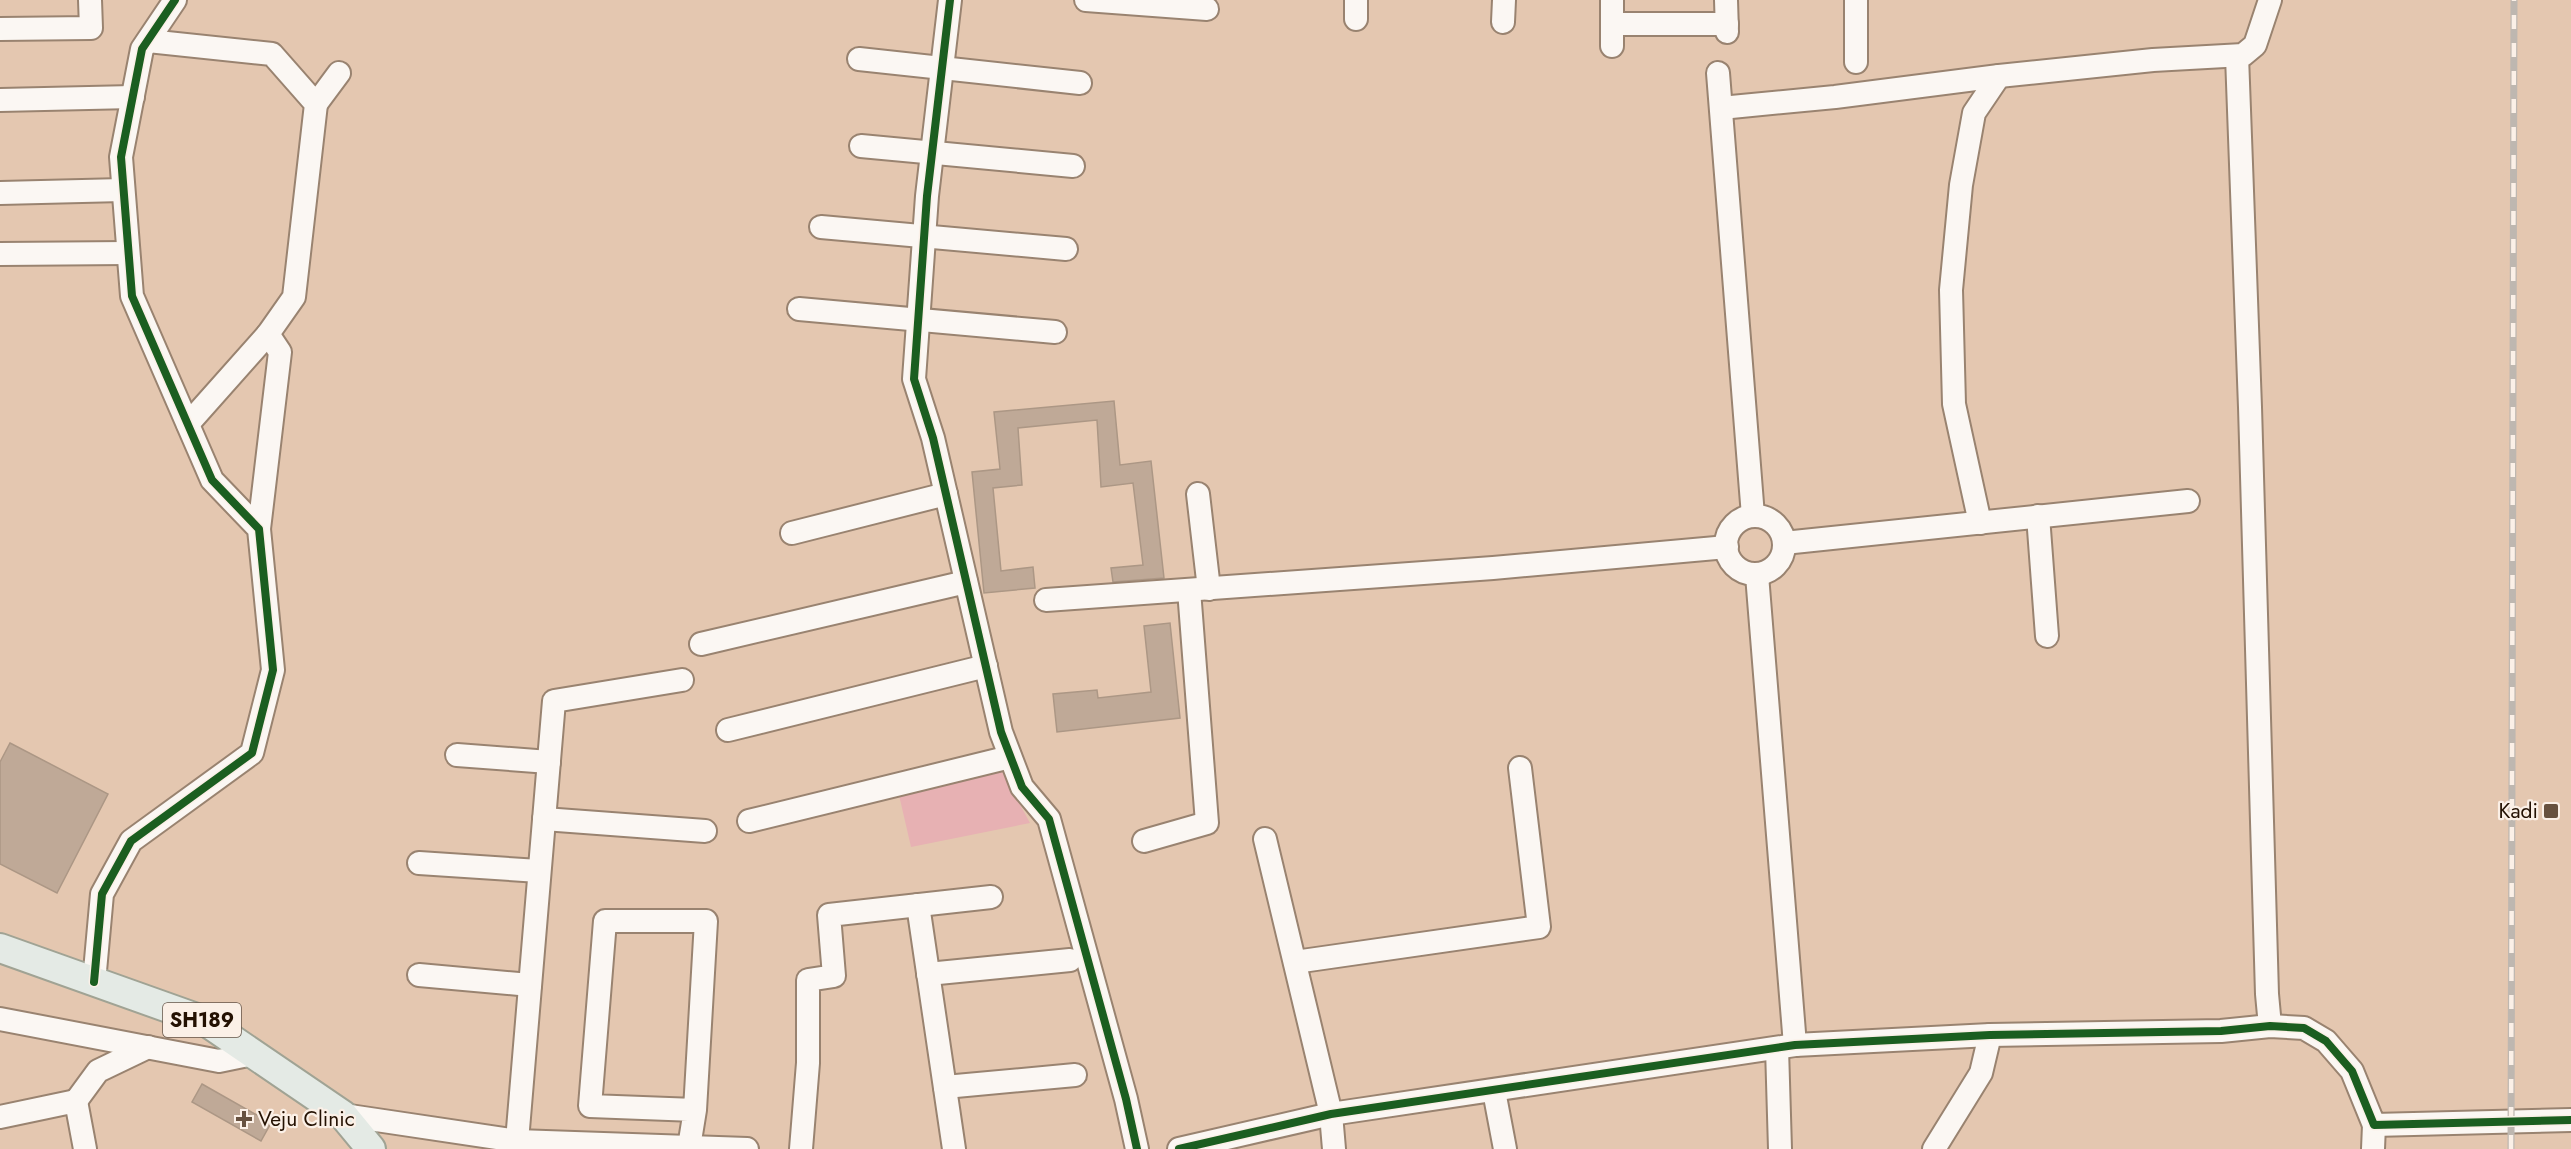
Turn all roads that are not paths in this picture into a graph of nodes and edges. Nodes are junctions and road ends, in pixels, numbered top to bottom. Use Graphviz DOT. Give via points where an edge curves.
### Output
graph roads {
  1 [pos="90,0"];
  2 [pos="175,0"];
  3 [pos="950,0"];
  4 [pos="1086,0"];
  5 [pos="1612,0"];
  6 [pos="1726,0"];
  7 [pos="1856,0"];
  8 [pos="2270,0"];
  9 [pos="1207,9"];
  10 [pos="0,29"];
  11 [pos="148,41"];
  12 [pos="2236,56"];
  13 [pos="859,59"];
  14 [pos="1856,62"];
  15 [pos="942,68"];
  16 [pos="339,73"];
  17 [pos="1718,73"];
  18 [pos="1999,76"];
  19 [pos="1080,83"];
  20 [pos="133,97"];
  21 [pos="0,100"];
  22 [pos="316,104"];
  23 [pos="1721,108"];
  24 [pos="861,146"];
  25 [pos="932,153"];
  26 [pos="1073,166"];
  27 [pos="123,190"];
  28 [pos="0,193"];
  29 [pos="821,226"];
  30 [pos="924,236"];
  31 [pos="1066,249"];
  32 [pos="128,253"];
  33 [pos="0,254"];
  34 [pos="799,309"];
  35 [pos="918,320"];
  36 [pos="1055,332"];
  37 [pos="268,334"];
  38 [pos="188,424"];
  39 [pos="946,494"];
  40 [pos="1198,494"];
  41 [pos="2188,501"];
  42 [pos="1753,516"];
  43 [pos="2038,516"];
  44 [pos="1980,523"];
  45 [pos="259,529"];
  46 [pos="792,533"];
  47 [pos="1784,543"];
  48 [pos="1727,547"];
  49 [pos="1757,574"];
  50 [pos="966,582"];
  51 [pos="1199,590"];
  52 [pos="1046,600"];
  53 [pos="2047,636"];
  54 [pos="700,644"];
  55 [pos="986,666"];
  56 [pos="682,681"];
  57 [pos="728,730"];
  58 [pos="456,755"];
  59 [pos="1010,757"];
  60 [pos="549,762"];
  61 [pos="1520,768"];
  62 [pos="544,819"];
  63 [pos="749,821"];
  64 [pos="705,831"];
  65 [pos="1265,839"];
  66 [pos="1144,841"];
  67 [pos="419,862"];
  68 [pos="540,872"];
  69 [pos="991,897"];
  70 [pos="918,905"];
  71 [pos="0,948"];
  72 [pos="1070,960"];
  73 [pos="1295,962"];
  74 [pos="928,974"];
  75 [pos="419,975"];
  76 [pos="94,982"];
  77 [pos="530,985"];
  78 [pos="0,1019"];
  79 [pos="2270,1026"];
  80 [pos="1990,1035"];
  81 [pos="148,1047"];
  82 [pos="1786,1047"];
  83 [pos="253,1054"];
  84 [pos="1075,1075"];
  85 [pos="945,1087"];
  86 [pos="1494,1091"];
  87 [pos="76,1101"];
  88 [pos="590,1106"];
  89 [pos="695,1110"];
  90 [pos="1331,1114"];
  91 [pos="343,1115"];
  92 [pos="0,1117"];
  93 [pos="2571,1120"];
  94 [pos="2374,1125"];
  95 [pos="517,1141"];
  96 [pos="586,1143"];
  97 [pos="689,1147"];
  98 [pos="86,1149"];
  99 [pos="371,1149"];
  100 [pos="747,1149"];
  101 [pos="801,1149"];
  102 [pos="954,1149"];
  103 [pos="1137,1149"];
  104 [pos="1179,1149"];
  105 [pos="1334,1149"];
  106 [pos="1505,1149"];
  107 [pos="1780,1149"];
  108 [pos="1934,1149"];
  109 [pos="2373,1149"];
  1 -- 10 [label="street" via="91,28"];
  2 -- 11 [label="street"];
  3 -- 15 [label="street"];
  4 -- 9 [label="street"];
  5 -- 6 [label="street" via="1612,35 1727,28"];
  7 -- 14 [label="street"];
  8 -- 12 [label="street" via="2255,45"];
  11 -- 20 [label="street" via="142,49"];
  11 -- 22 [label="street" via="272,54"];
  12 -- 18 [label="street"];
  12 -- 79 [label="street"];
  13 -- 15 [label="street"];
  15 -- 19 [label="street"];
  15 -- 25 [label="street"];
  16 -- 22 [label="street"];
  17 -- 23 [label="street"];
  18 -- 23 [label="street"];
  18 -- 44 [label="street" via="1974,112 1961,185 1951,290 1954,404"];
  20 -- 21 [label="street"];
  20 -- 27 [label="street" via="121,158"];
  22 -- 37 [label="street" via="294,297"];
  23 -- 42 [label="street"];
  24 -- 25 [label="street"];
  25 -- 26 [label="street"];
  25 -- 30 [label="street"];
  27 -- 28 [label="street"];
  27 -- 32 [label="street"];
  29 -- 30 [label="street"];
  30 -- 31 [label="street"];
  30 -- 35 [label="street"];
  32 -- 33 [label="street"];
  32 -- 38 [label="street" via="132,296"];
  34 -- 35 [label="street"];
  35 -- 36 [label="street"];
  35 -- 39 [label="street" via="914,379"];
  37 -- 38 [label="street"];
  37 -- 45 [label="street" via="280,352"];
  38 -- 45 [label="street" via="212,480"];
  39 -- 46 [label="street"];
  39 -- 50 [label="street"];
  40 -- 51 [label="street"];
  41 -- 43 [label="street"];
  42 -- 47 [label="street" via="1771,520"];
  42 -- 48 [label="street" via="1735,525"];
  43 -- 44 [label="street"];
  43 -- 53 [label="street"];
  44 -- 47 [label="street"];
  45 -- 76 [label="street" via="273,670 252,753 131,842 102,894"];
  47 -- 49 [label="street" via="1784,552 1774,568"];
  48 -- 49 [label="street" via="1731,562 1738,569"];
  48 -- 51 [label="street"];
  49 -- 82 [label="street"];
  50 -- 54 [label="street"];
  50 -- 55 [label="street"];
  51 -- 52 [label="street"];
  51 -- 66 [label="street" via="1207,823"];
  55 -- 57 [label="street"];
  55 -- 59 [label="street" via="1000,732"];
  56 -- 60 [label="street" via="554,701"];
  58 -- 60 [label="street"];
  59 -- 63 [label="street"];
  59 -- 103 [label="street" via="1022,788 1049,819"];
  60 -- 62 [label="street"];
  61 -- 73 [label="street" via="1539,927"];
  62 -- 64 [label="street"];
  62 -- 68 [label="street"];
  65 -- 73 [label="street"];
  67 -- 68 [label="street"];
  68 -- 77 [label="street"];
  69 -- 70 [label="street"];
  70 -- 74 [label="street"];
  70 -- 101 [label="street" via="829,915 834,976 808,980 808,1063"];
  71 -- 76 [label="main road, SH189"];
  72 -- 74 [label="street"];
  73 -- 90 [label="street"];
  74 -- 85 [label="street"];
  75 -- 77 [label="street"];
  76 -- 83 [label="main road, SH189" via="205,1022"];
  77 -- 95 [label="street"];
  78 -- 81 [label="street"];
  79 -- 80 [label="street" via="2221,1031"];
  79 -- 94 [label="street" via="2304,1028 2326,1041 2352,1071"];
  80 -- 82 [label="street"];
  80 -- 108 [label="street" via="1981,1073"];
  81 -- 83 [label="street" via="219,1061"];
  81 -- 87 [label="street" via="98,1071"];
  82 -- 86 [label="street"];
  82 -- 107 [label="street"];
  83 -- 91 [label="main road, SH189"];
  84 -- 85 [label="street"];
  85 -- 102 [label="street"];
  86 -- 90 [label="street"];
  86 -- 106 [label="street"];
  87 -- 92 [label="street"];
  87 -- 98 [label="street"];
  88 -- 89 [label="street"];
  88 -- 89 [label="street" via="606,921 706,921"];
  88 -- 96 [label="street"];
  89 -- 97 [label="street"];
  90 -- 104 [label="street"];
  90 -- 105 [label="street"];
  91 -- 95 [label="street"];
  91 -- 99 [label="main road, SH189"];
  93 -- 94 [label="street"];
  94 -- 109 [label="street"];
  95 -- 96 [label="street"];
  96 -- 97 [label="street"];
  97 -- 100 [label="street"];
}
